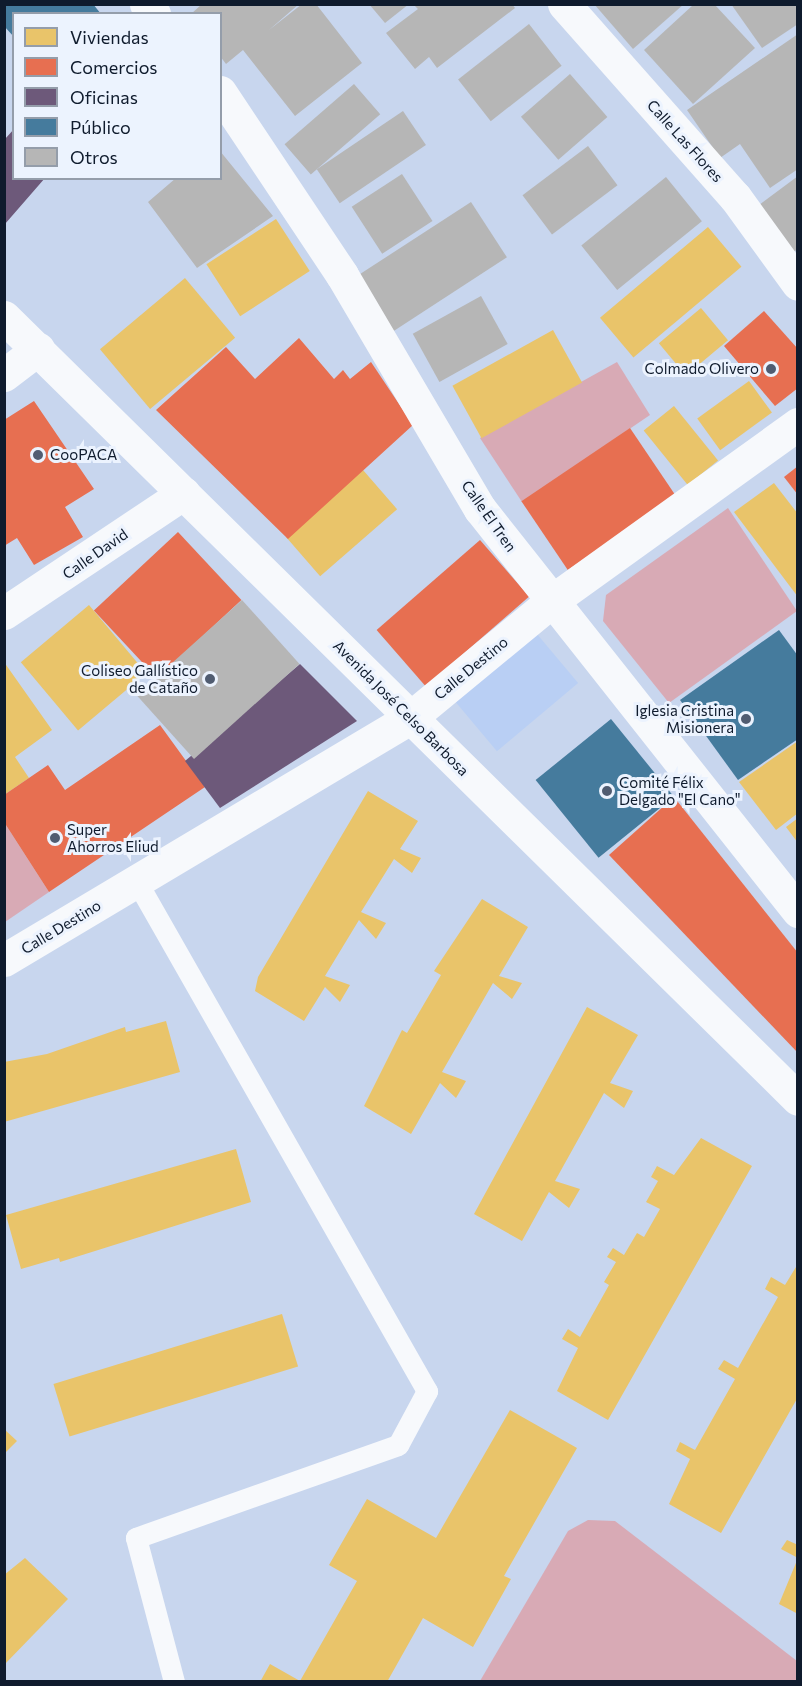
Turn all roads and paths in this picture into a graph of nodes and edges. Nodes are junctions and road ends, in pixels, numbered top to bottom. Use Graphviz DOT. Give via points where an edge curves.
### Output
graph roads {
  1 [pos="564,4"];
  2 [pos="222,95"];
  3 [pos="798,284"];
  4 [pos="4,317"];
  5 [pos="38,349"];
  6 [pos="4,375"];
  7 [pos="798,424"];
  8 [pos="184,493"];
  9 [pos="553,600"];
  10 [pos="4,613"];
  11 [pos="410,718"];
  12 [pos="138,882"];
  13 [pos="798,911"];
  14 [pos="4,960"];
  15 [pos="798,1099"];
  16 [pos="174,1682"];
  1 -- 3 [label="main road, Calle Las Flores" via="735,197"];
  2 -- 9 [label="main road, Calle El Tren" via="342,275 480,509"];
  4 -- 5 [label="main road, Avenida José Celso Barbosa"];
  5 -- 6 [label="main road"];
  5 -- 8 [label="main road, Avenida José Celso Barbosa"];
  7 -- 9 [label="main road, Calle Destino"];
  8 -- 10 [label="main road, Calle David"];
  8 -- 11 [label="main road, Avenida José Celso Barbosa"];
  9 -- 11 [label="main road, Calle Destino"];
  9 -- 13 [label="main road, Calle El Tren"];
  11 -- 12 [label="main road, Calle Destino"];
  11 -- 15 [label="main road, Avenida José Celso Barbosa"];
  12 -- 14 [label="main road, Calle Destino"];
  12 -- 16 [label="lane" via="427,1391 398,1445 136,1538"];
}
